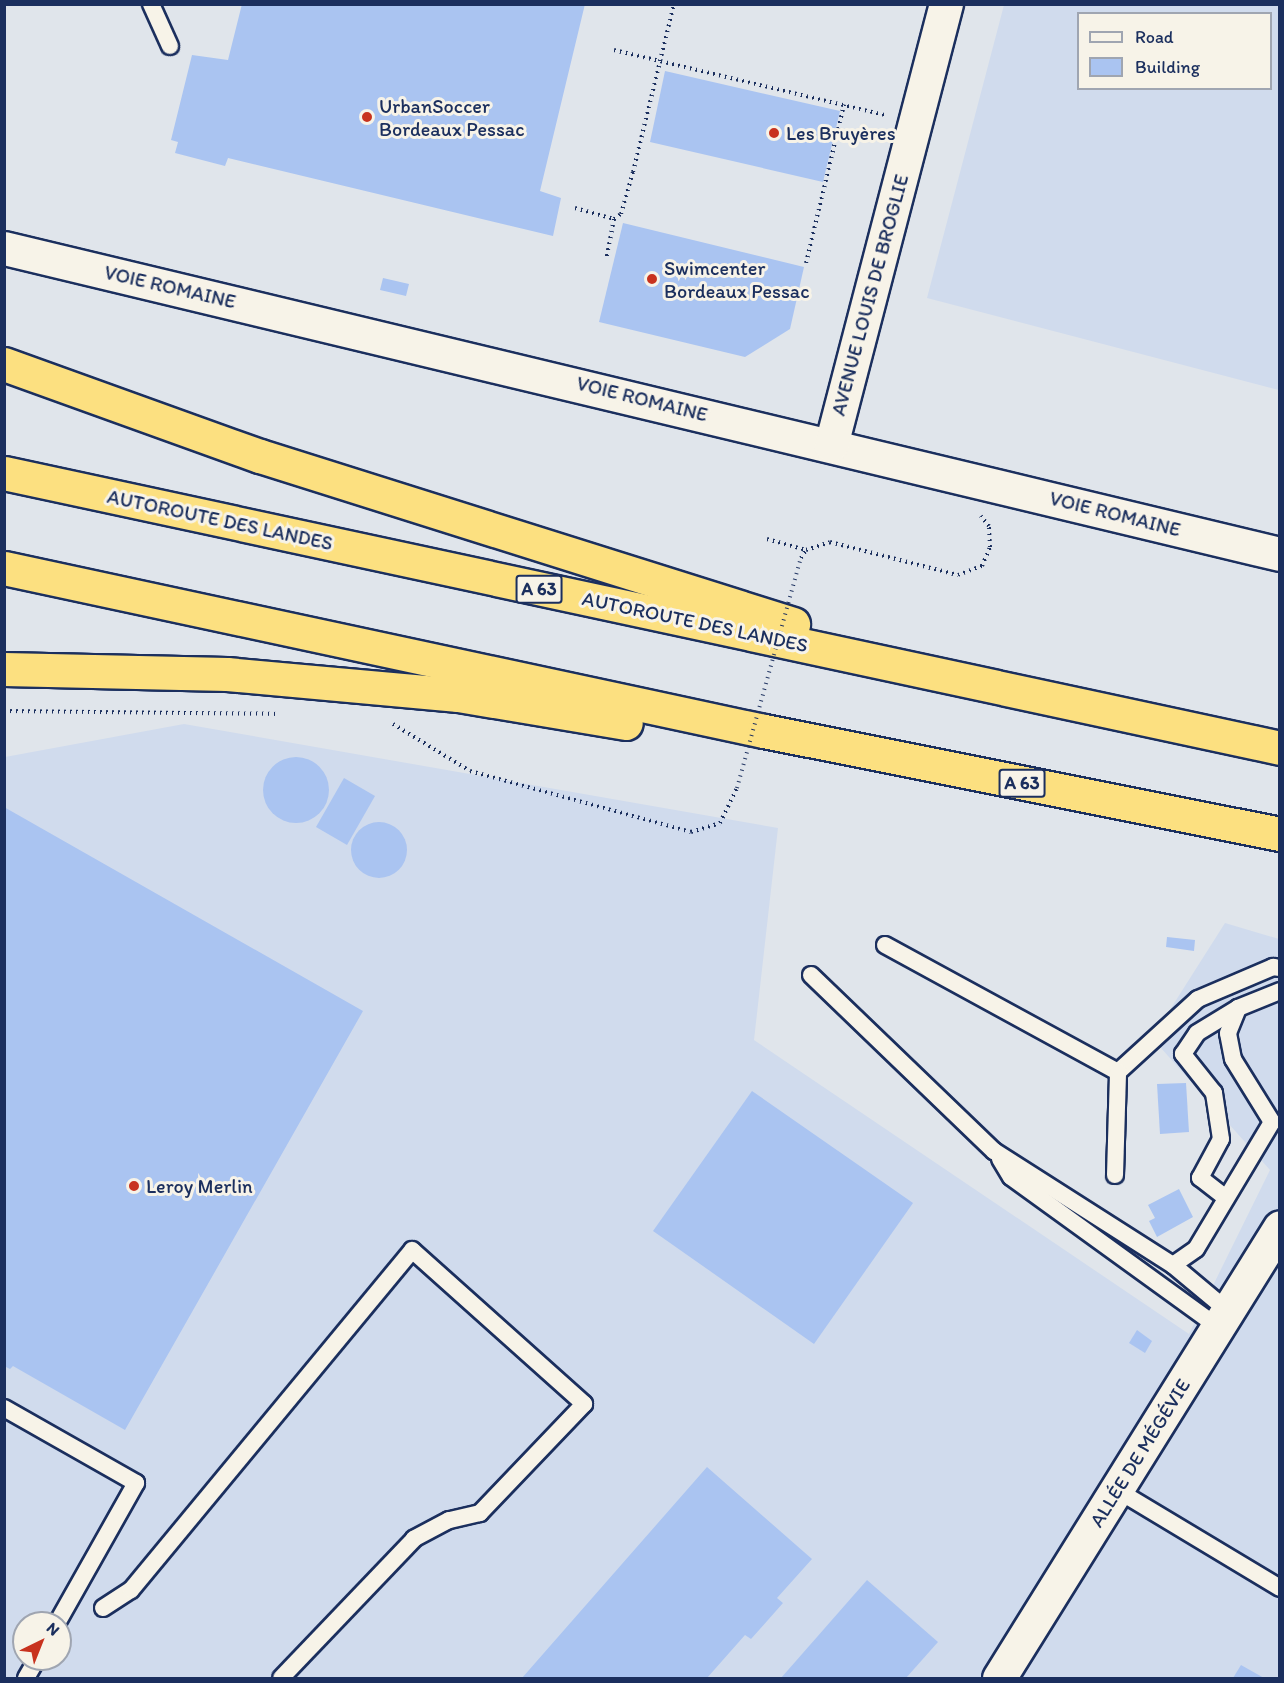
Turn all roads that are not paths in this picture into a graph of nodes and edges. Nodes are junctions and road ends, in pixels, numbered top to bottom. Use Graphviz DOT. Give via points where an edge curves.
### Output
graph roads {
  1 [pos="151,4"];
  2 [pos="946,4"];
  3 [pos="170,46"];
  4 [pos="4,248"];
  5 [pos="4,364"];
  6 [pos="831,445"];
  7 [pos="4,473"];
  8 [pos="1280,554"];
  9 [pos="4,568"];
  10 [pos="4,669"];
  11 [pos="992,686"];
  12 [pos="764,731"];
  13 [pos="1280,748"];
  14 [pos="1280,834"];
  15 [pos="885,945"];
  16 [pos="1280,968"];
  17 [pos="811,975"];
  18 [pos="1280,992"];
  19 [pos="1238,1008"];
  20 [pos="1118,1072"];
  21 [pos="994,1151"];
  22 [pos="1115,1175"];
  23 [pos="1226,1198"];
  24 [pos="1280,1227"];
  25 [pos="1173,1265"];
  26 [pos="1223,1319"];
  27 [pos="4,1408"];
  28 [pos="1117,1490"];
  29 [pos="1280,1588"];
  30 [pos="103,1608"];
  31 [pos="64,1611"];
  32 [pos="280,1678"];
  33 [pos="999,1678"];
  1 -- 3 [label="lane"];
  2 -- 6 [label="street, AVENUE LOUIS DE BROGLIE"];
  4 -- 6 [label="street, VOIE ROMAINE"];
  5 -- 11 [label="highway" via="260,456"];
  6 -- 8 [label="street, VOIE ROMAINE"];
  7 -- 11 [label="highway, AUTOROUTE DES LANDES / A 63"];
  9 -- 12 [label="highway, A 63"];
  10 -- 12 [label="highway" via="227,674 458,695 698,735"];
  11 -- 13 [label="highway, AUTOROUTE DES LANDES / A 63"];
  12 -- 14 [label="highway, A 63"];
  15 -- 20 [label="lane"];
  16 -- 20 [label="lane" via="1273,967 1198,999"];
  17 -- 21 [label="lane"];
  18 -- 19 [label="lane"];
  19 -- 23 [label="lane" via="1228,1033 1233,1059 1272,1122"];
  19 -- 23 [label="lane" via="1197,1032 1183,1054 1214,1093 1221,1139 1200,1178"];
  20 -- 22 [label="lane"];
  21 -- 25 [label="lane"];
  21 -- 26 [label="lane" via="1011,1177"];
  23 -- 25 [label="lane" via="1196,1249"];
  24 -- 26 [label="street, ALLÉE DE MÉGÉVIE"];
  25 -- 26 [label="lane"];
  26 -- 28 [label="street, ALLÉE DE MÉGÉVIE"];
  27 -- 31 [label="lane" via="136,1483"];
  28 -- 29 [label="lane"];
  28 -- 33 [label="street, ALLÉE DE MÉGÉVIE"];
  30 -- 32 [label="lane" via="131,1590 412,1250 584,1404 480,1513 449,1520 414,1539"];
}
